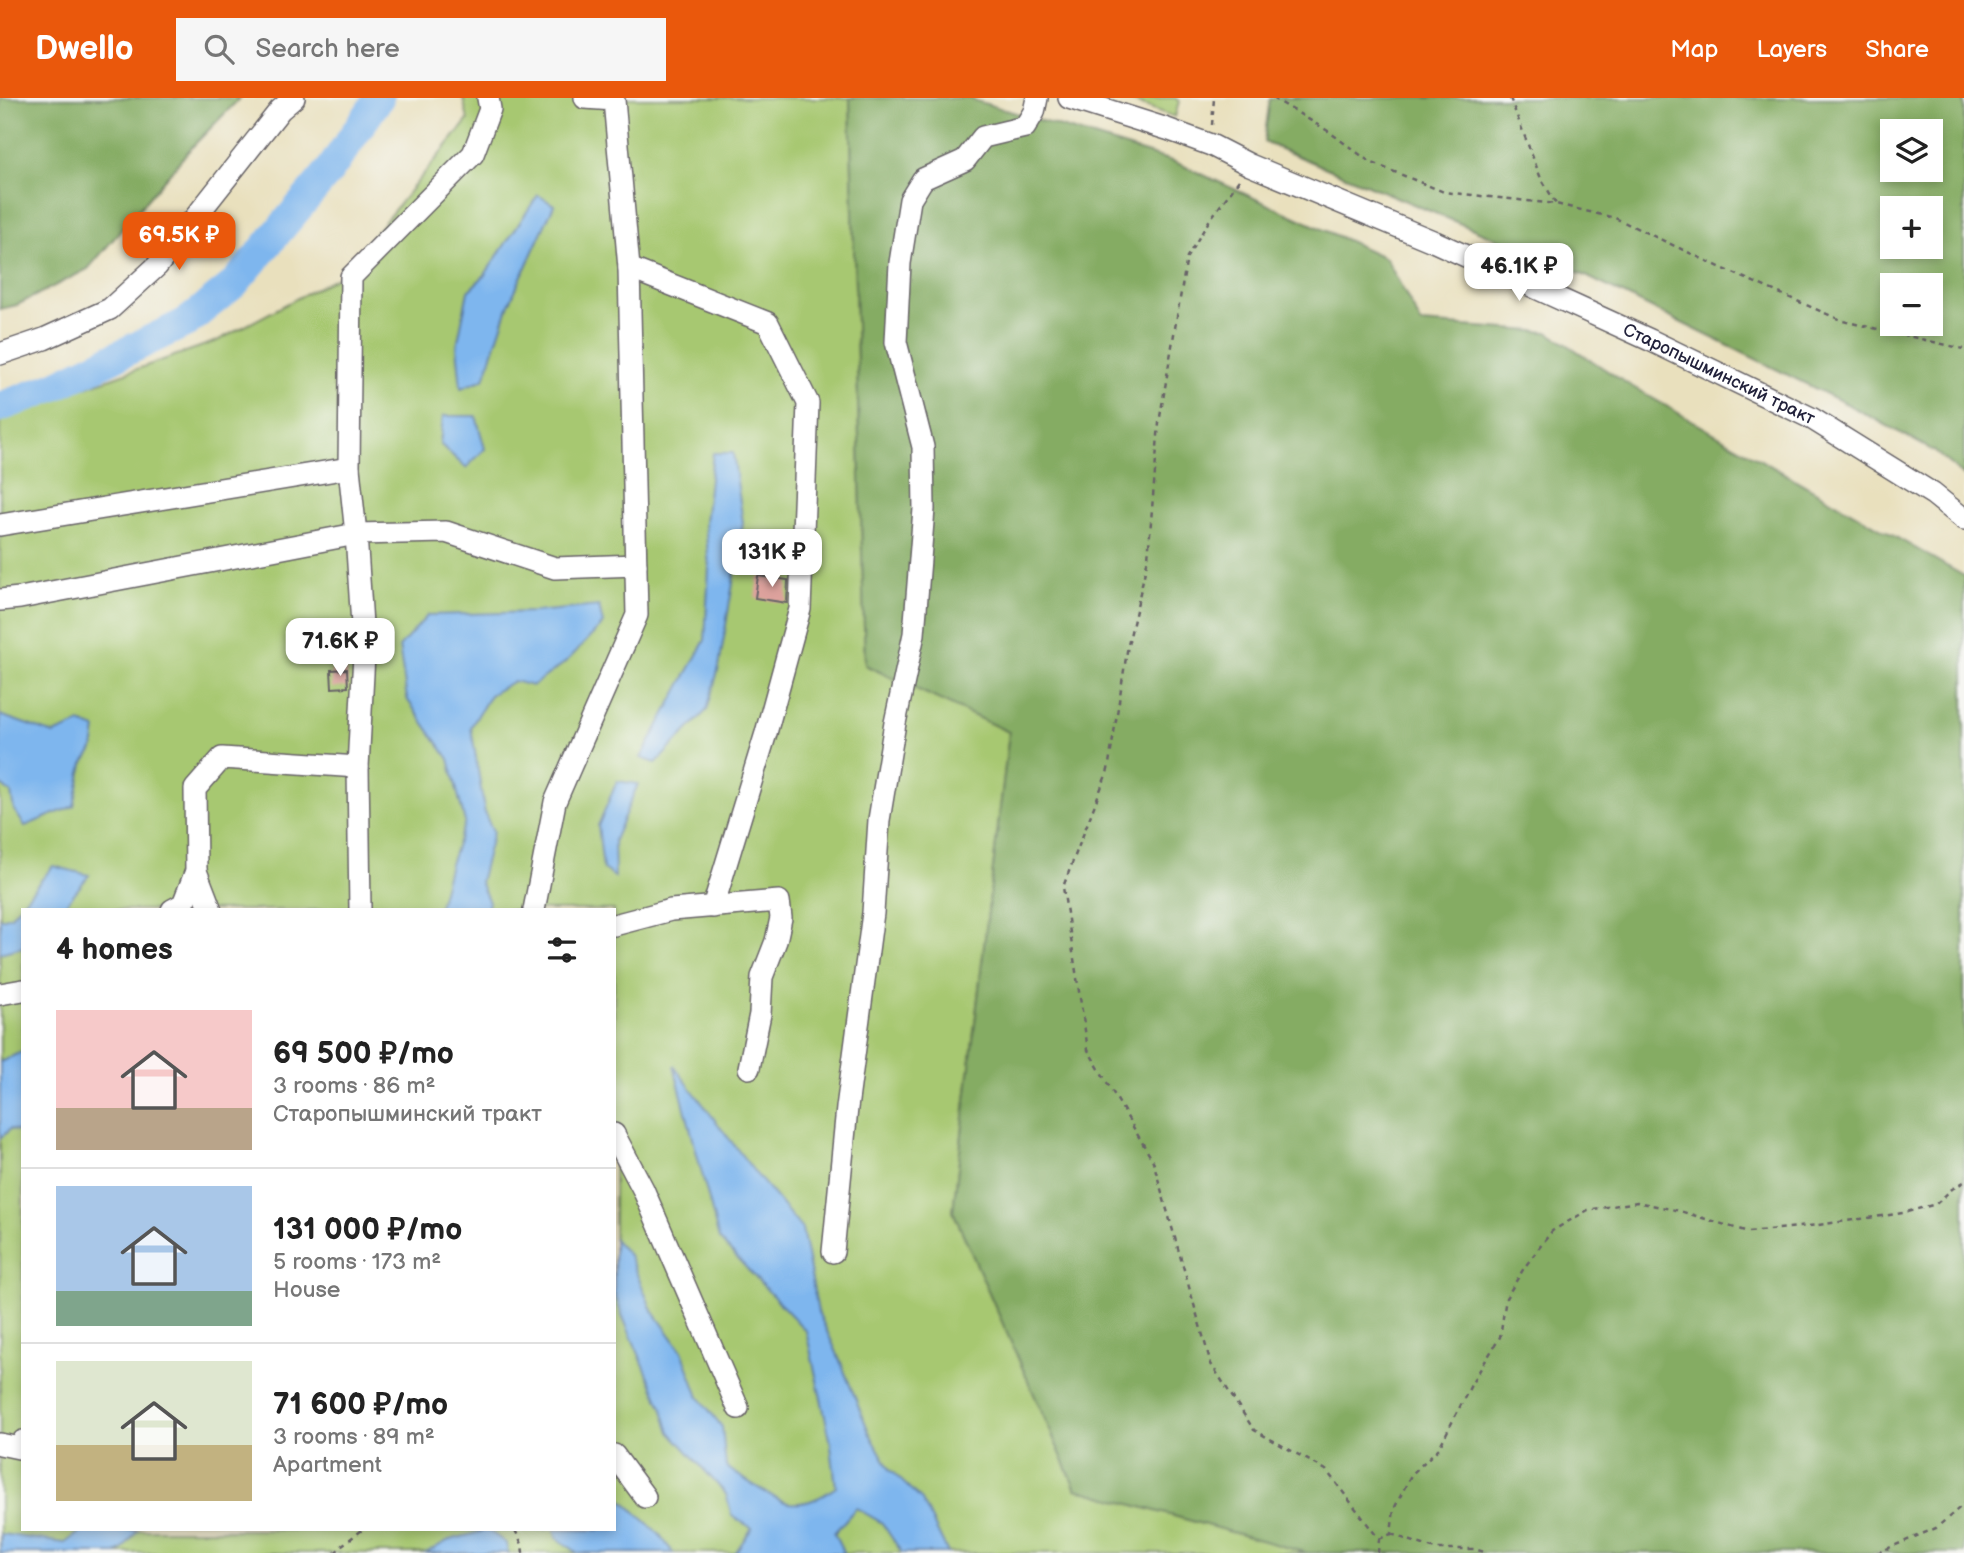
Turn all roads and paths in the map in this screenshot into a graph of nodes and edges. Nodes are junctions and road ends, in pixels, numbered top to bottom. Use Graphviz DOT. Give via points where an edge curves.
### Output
graph roads {
  1 [pos="294,98"];
  2 [pos="488,98"];
  3 [pos="585,98"];
  4 [pos="1037,98"];
  5 [pos="1069,98"];
  6 [pos="1214,98"];
  7 [pos="1272,98"];
  8 [pos="1510,98"];
  9 [pos="1211,145"];
  10 [pos="1250,165"];
  11 [pos="1556,204"];
  12 [pos="629,268"];
  13 [pos="1964,349"];
  14 [pos="0,354"];
  15 [pos="349,468"];
  16 [pos="1964,519"];
  17 [pos="0,525"];
  18 [pos="356,534"];
  19 [pos="636,565"];
  20 [pos="0,600"];
  21 [pos="358,767"];
  22 [pos="196,871"];
  23 [pos="713,907"];
  24 [pos="176,908"];
  25 [pos="210,908"];
  26 [pos="360,908"];
  27 [pos="534,908"];
  28 [pos="616,924"];
  29 [pos="21,990"];
  30 [pos="0,994"];
  31 [pos="749,1068"];
  32 [pos="616,1138"];
  33 [pos="1964,1182"];
  34 [pos="833,1252"];
  35 [pos="738,1408"];
  36 [pos="0,1444"];
  37 [pos="21,1444"];
  38 [pos="616,1458"];
  39 [pos="645,1497"];
  40 [pos="1964,1504"];
  41 [pos="361,1531"];
  42 [pos="516,1531"];
  43 [pos="1391,1534"];
  44 [pos="1379,1539"];
  45 [pos="335,1553"];
  46 [pos="523,1553"];
  47 [pos="1378,1553"];
  48 [pos="1488,1553"];
  49 [pos="1877,1553"];
  1 -- 14 [label="street" via="157,266 110,309"];
  2 -- 15 [label="street" via="490,108 473,154 351,277"];
  3 -- 12 [label="street" via="614,100"];
  4 -- 34 [label="street" via="1025,127 983,137 965,160 923,179 910,200 900,264 897,342 923,447 924,509 914,634 879,820 873,913"];
  5 -- 9 [label="street, Старопышминский тракт"];
  6 -- 9 [label="path"];
  7 -- 11 [label="path" via="1370,162 1444,191"];
  8 -- 11 [label="path" via="1540,176"];
  9 -- 10 [label="street, Старопышминский тракт"];
  10 -- 16 [label="street, Старопышминский тракт" via="1435,242 1811,418 1933,494"];
  10 -- 44 [label="path" via="1186,257 1159,423 1148,558 1128,645 1108,770 1063,887 1088,1050 1153,1161 1211,1364 1254,1430 1326,1470"];
  11 -- 13 [label="path" via="1615,218 1843,321"];
  12 -- 19 [label="street"];
  12 -- 23 [label="street" via="768,323 808,403 800,609"];
  15 -- 17 [label="street"];
  15 -- 18 [label="street"];
  18 -- 19 [label="street" via="446,532 555,568"];
  18 -- 20 [label="street"];
  18 -- 21 [label="street" via="364,655"];
  19 -- 27 [label="street" via="637,615 555,802"];
  21 -- 22 [label="street" via="222,758 195,789"];
  21 -- 26 [label="street"];
  22 -- 24 [label="street" via="183,904"];
  22 -- 25 [label="street"];
  23 -- 28 [label="street" via="671,910"];
  23 -- 31 [label="street" via="779,901 782,918 762,976"];
  29 -- 30 [label="street"];
  32 -- 35 [label="street" via="643,1189"];
  33 -- 43 [label="path" via="1937,1204 1818,1226 1748,1232 1637,1202 1588,1210 1552,1231 1506,1298 1500,1337 1438,1448 1411,1475 1394,1509"];
  36 -- 37 [label="street" via="19,1448"];
  38 -- 39 [label="street"];
  40 -- 49 [label="path" via="1936,1528"];
  41 -- 45 [label="path"];
  42 -- 46 [label="path"];
  43 -- 44 [label="path"];
  43 -- 48 [label="path" via="1435,1549"];
  44 -- 47 [label="path"];
}
